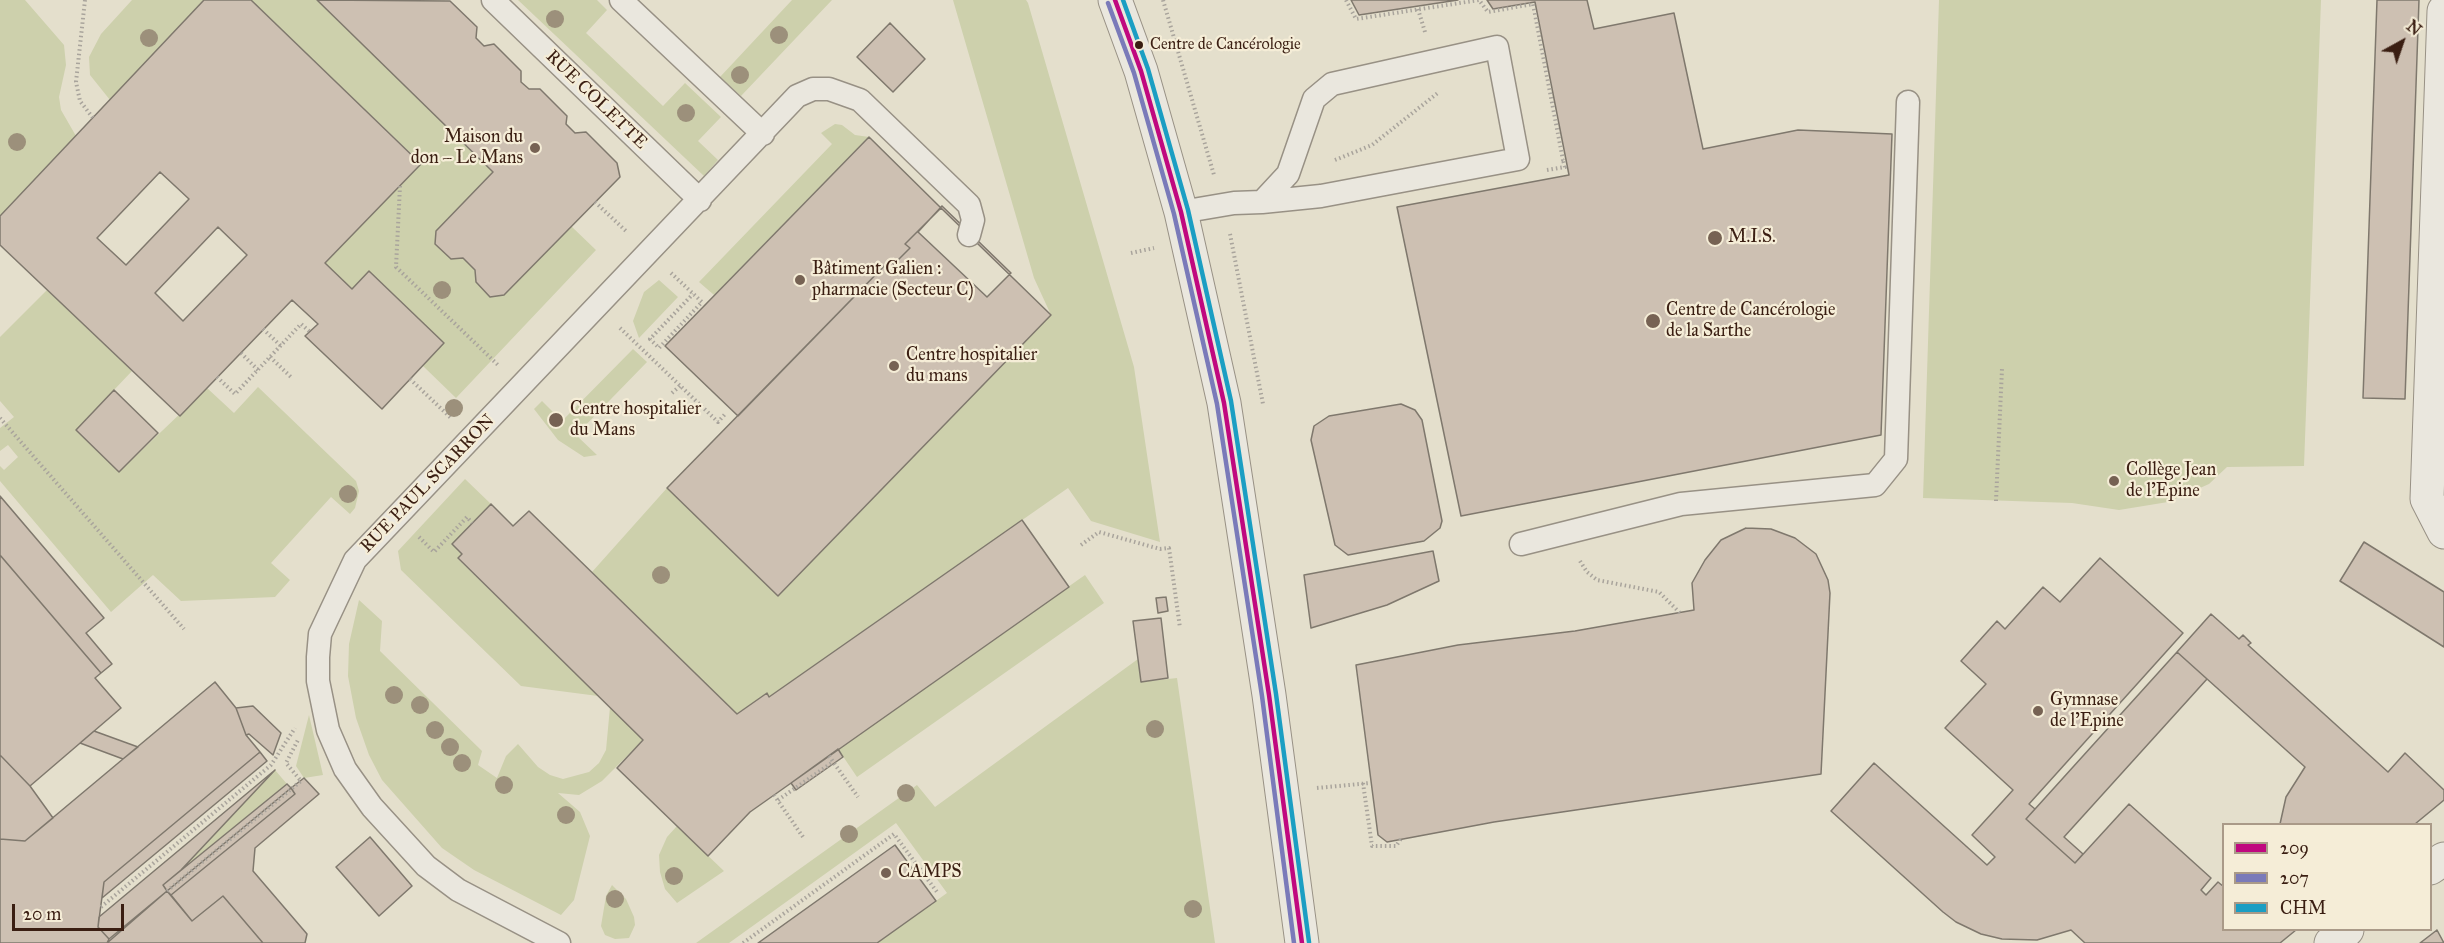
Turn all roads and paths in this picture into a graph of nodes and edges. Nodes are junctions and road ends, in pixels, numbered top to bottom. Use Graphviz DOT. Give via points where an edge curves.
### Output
graph roads {
  1 [pos="85,0"];
  2 [pos="493,0"];
  3 [pos="621,0"];
  4 [pos="1115,0"];
  5 [pos="2444,11"];
  6 [pos="1442,59"];
  7 [pos="1908,102"];
  8 [pos="93,118"];
  9 [pos="763,134"];
  10 [pos="400,186"];
  11 [pos="1321,196"];
  12 [pos="700,200"];
  13 [pos="1262,202"];
  14 [pos="1181,212"];
  15 [pos="969,235"];
  16 [pos="597,307"];
  17 [pos="697,310"];
  18 [pos="263,329"];
  19 [pos="310,332"];
  20 [pos="281,346"];
  21 [pos="241,353"];
  22 [pos="270,357"];
  23 [pos="2002,369"];
  24 [pos="258,370"];
  25 [pos="217,377"];
  26 [pos="292,378"];
  27 [pos="410,379"];
  28 [pos="680,386"];
  29 [pos="521,387"];
  30 [pos="672,393"];
  31 [pos="726,413"];
  32 [pos="0,418"];
  33 [pos="472,437"];
  34 [pos="1996,501"];
  35 [pos="472,523"];
  36 [pos="1574,530"];
  37 [pos="2444,532"];
  38 [pos="446,540"];
  39 [pos="1521,544"];
  40 [pos="1081,545"];
  41 [pos="1680,613"];
  42 [pos="1180,628"];
  43 [pos="184,629"];
  44 [pos="319,689"];
  45 [pos="299,739"];
  46 [pos="829,756"];
  47 [pos="833,762"];
  48 [pos="1363,783"];
  49 [pos="1370,783"];
  50 [pos="1315,788"];
  51 [pos="774,795"];
  52 [pos="858,797"];
  53 [pos="778,800"];
  54 [pos="803,837"];
  55 [pos="1402,837"];
  56 [pos="167,891"];
  57 [pos="937,892"];
  58 [pos="101,907"];
  59 [pos="2346,931"];
  60 [pos="559,943"];
  61 [pos="743,943"];
  62 [pos="1302,943"];
  63 [pos="2331,943"];
  1 -- 8 [label="path" via="76,82 80,101"];
  2 -- 12 [label="lane, RUE COLETTE"];
  3 -- 9 [label="lane"];
  4 -- 14 [label="street" via="1141,71"];
  5 -- 37 [label="street" via="2427,499"];
  6 -- 11 [label="path" via="1445,84 1438,93 1372,145 1328,162 1320,169"];
  6 -- 11 [label="lane" via="1497,47 1518,159"];
  6 -- 13 [label="lane" via="1332,84 1314,99 1287,174"];
  7 -- 36 [label="lane" via="1896,459 1889,468 1875,485 1681,504"];
  9 -- 12 [label="lane, RUE PAUL SCARRON"];
  9 -- 15 [label="lane, RUE PAUL SCARRON" via="797,96 813,89 829,89 860,100 969,206 973,220"];
  10 -- 29 [label="path" via="396,267"];
  11 -- 13 [label="lane"];
  12 -- 16 [label="lane, RUE PAUL SCARRON"];
  13 -- 14 [label="lane"];
  14 -- 62 [label="street" via="1224,403"];
  16 -- 28 [label="path"];
  16 -- 29 [label="lane, RUE PAUL SCARRON"];
  17 -- 17 [label="path" via="659,348 650,339 693,294 702,302"];
  18 -- 20 [label="path"];
  19 -- 20 [label="path" via="302,324"];
  20 -- 22 [label="path"];
  21 -- 24 [label="path"];
  22 -- 24 [label="path"];
  22 -- 26 [label="path"];
  23 -- 34 [label="path"];
  24 -- 25 [label="path" via="235,394"];
  27 -- 33 [label="path"];
  28 -- 30 [label="path"];
  28 -- 31 [label="path" via="718,422"];
  29 -- 33 [label="lane, RUE PAUL SCARRON"];
  32 -- 43 [label="path"];
  33 -- 44 [label="lane, RUE PAUL SCARRON" via="355,560 320,634"];
  35 -- 38 [label="path" via="467,517"];
  36 -- 39 [label="lane"];
  36 -- 41 [label="path" via="1580,561 1592,576 1608,583 1659,592"];
  40 -- 42 [label="path" via="1099,532 1169,548"];
  44 -- 58 [label="path" via="272,765"];
  44 -- 60 [label="lane, RUE PAUL SCARRON" via="328,730 345,769 411,851 458,890"];
  45 -- 56 [label="path" via="286,763 301,781"];
  46 -- 47 [label="path"];
  47 -- 52 [label="path"];
  47 -- 53 [label="path"];
  48 -- 49 [label="path"];
  48 -- 50 [label="path"];
  48 -- 55 [label="path" via="1372,846 1396,846"];
  51 -- 53 [label="path"];
  53 -- 54 [label="path"];
  57 -- 61 [label="path" via="894,834"];
  59 -- 63 [label="street"];
}
